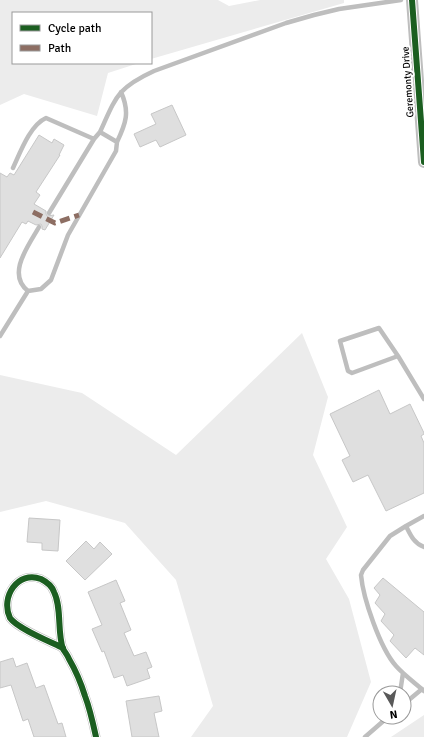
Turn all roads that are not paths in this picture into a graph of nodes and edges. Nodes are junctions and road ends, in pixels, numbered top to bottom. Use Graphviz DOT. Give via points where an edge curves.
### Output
graph roads {
  1 [pos="401,0"];
  2 [pos="412,0"];
  3 [pos="121,92"];
  4 [pos="100,132"];
  5 [pos="94,139"];
  6 [pos="117,142"];
  7 [pos="424,162"];
  8 [pos="13,168"];
  9 [pos="49,213"];
  10 [pos="39,227"];
  11 [pos="28,291"];
  12 [pos="0,336"];
  13 [pos="398,356"];
  14 [pos="424,399"];
  15 [pos="424,516"];
  16 [pos="406,526"];
  17 [pos="424,547"];
  18 [pos="63,648"];
  19 [pos="403,673"];
  20 [pos="401,685"];
  21 [pos="423,690"];
  22 [pos="412,698"];
  23 [pos="379,725"];
  24 [pos="96,737"];
  25 [pos="365,737"];
  1 -- 3 [label="lane" via="339,9 286,23 154,71 131,83"];
  2 -- 7 [label="street, Geremonty Drive"];
  3 -- 4 [label="lane"];
  3 -- 6 [label="lane" via="125,102 126,121"];
  4 -- 5 [label="lane"];
  4 -- 6 [label="lane"];
  5 -- 8 [label="lane" via="46,118 36,125"];
  5 -- 9 [label="lane"];
  6 -- 11 [label="lane" via="116,151 68,235 51,280 41,289"];
  10 -- 11 [label="lane" via="19,265 20,281"];
  11 -- 12 [label="lane"];
  13 -- 13 [label="lane" via="379,328 340,341 348,371 352,373"];
  13 -- 14 [label="lane"];
  15 -- 16 [label="lane"];
  16 -- 17 [label="lane" via="413,540"];
  16 -- 19 [label="lane" via="390,536 361,575 377,634 390,658"];
  18 -- 18 [label="street" via="17,625 10,618 6,609 6,599 9,589 16,582 36,578 45,581 52,588 56,597"];
  18 -- 24 [label="street" via="86,698"];
  19 -- 20 [label="lane"];
  19 -- 21 [label="lane"];
  21 -- 22 [label="lane"];
  23 -- 25 [label="lane"];
}
